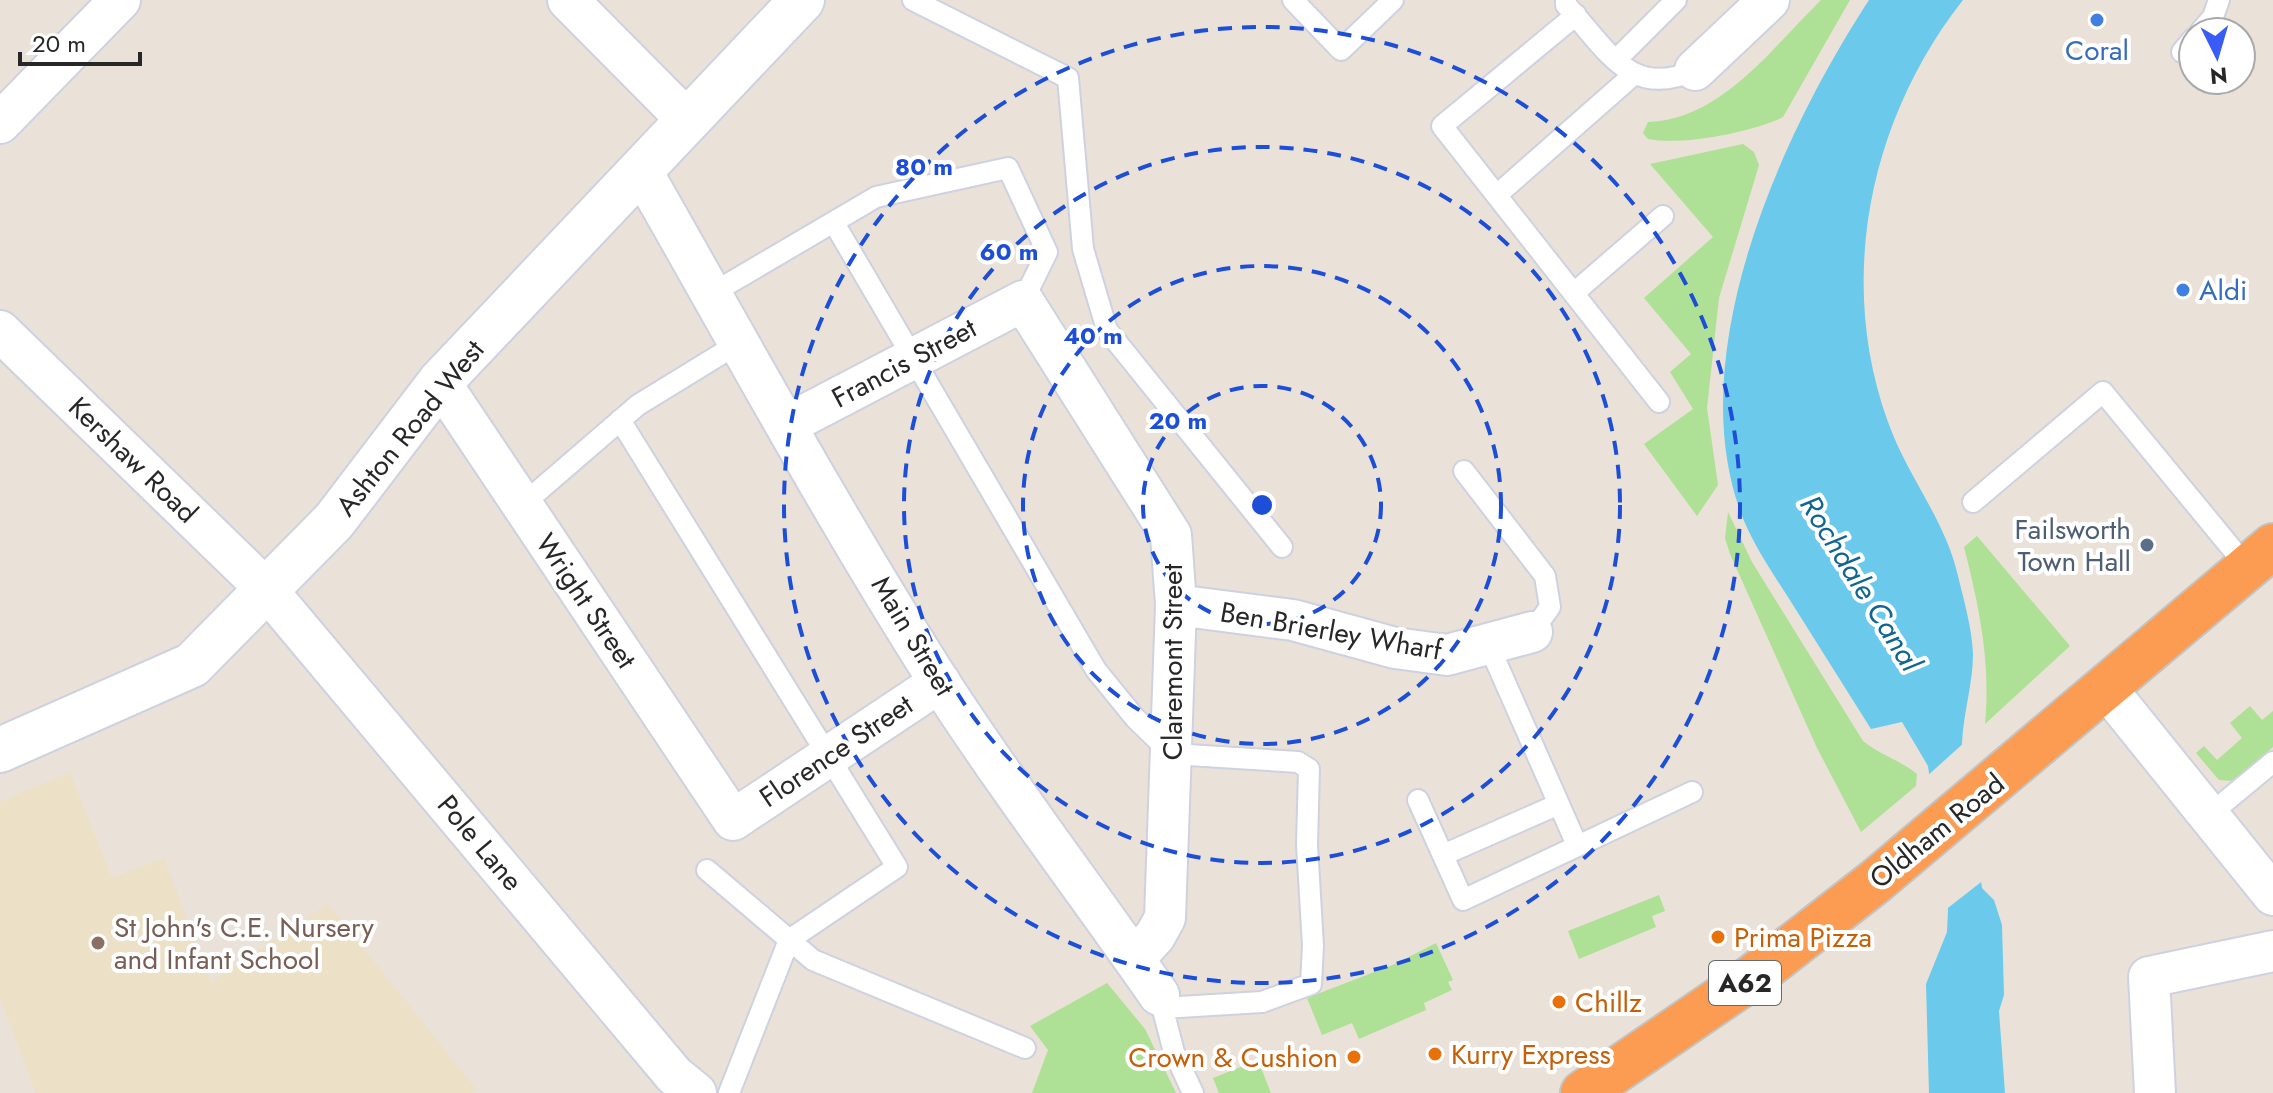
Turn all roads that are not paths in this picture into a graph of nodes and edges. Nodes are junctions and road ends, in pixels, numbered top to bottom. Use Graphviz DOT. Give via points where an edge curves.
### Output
graph roads {
  1 [pos="120,0"];
  2 [pos="568,0"];
  3 [pos="802,0"];
  4 [pos="913,0"];
  5 [pos="1293,0"];
  6 [pos="1393,0"];
  7 [pos="1676,0"];
  8 [pos="1769,0"];
  9 [pos="1571,8"];
  10 [pos="1617,59"];
  11 [pos="1695,70"];
  12 [pos="1632,76"];
  13 [pos="688,121"];
  14 [pos="0,123"];
  15 [pos="641,170"];
  16 [pos="1498,194"];
  17 [pos="1663,216"];
  18 [pos="834,223"];
  19 [pos="1575,292"];
  20 [pos="711,294"];
  21 [pos="1023,301"];
  22 [pos="0,331"];
  23 [pos="739,343"];
  24 [pos="914,356"];
  25 [pos="440,382"];
  26 [pos="1659,402"];
  27 [pos="620,420"];
  28 [pos="786,425"];
  29 [pos="1464,471"];
  30 [pos="1973,502"];
  31 [pos="522,505"];
  32 [pos="1282,547"];
  33 [pos="2260,556"];
  34 [pos="267,590"];
  35 [pos="1176,605"];
  36 [pos="1532,632"];
  37 [pos="1489,646"];
  38 [pos="940,682"];
  39 [pos="2106,688"];
  40 [pos="0,750"];
  41 [pos="1172,754"];
  42 [pos="828,757"];
  43 [pos="2273,762"];
  44 [pos="1692,792"];
  45 [pos="1418,800"];
  46 [pos="1559,804"];
  47 [pos="2209,815"];
  48 [pos="733,820"];
  49 [pos="1577,845"];
  50 [pos="1443,855"];
  51 [pos="707,870"];
  52 [pos="2273,895"];
  53 [pos="789,940"];
  54 [pos="2273,951"];
  55 [pos="1134,959"];
  56 [pos="1161,1002"];
  57 [pos="1025,1048"];
  58 [pos="676,1087"];
  59 [pos="729,1093"];
  60 [pos="1193,1093"];
  61 [pos="1583,1093"];
  62 [pos="2155,1093"];
  1 -- 14 [label="street"];
  2 -- 13 [label="street"];
  3 -- 13 [label="street, Ashton Road West"];
  4 -- 32 [label="lane" via="1068,78 1083,249 1107,330"];
  5 -- 6 [label="lane" via="1341,50"];
  7 -- 10 [label="lane"];
  8 -- 11 [label="street"];
  9 -- 10 [label="lane"];
  9 -- 16 [label="lane" via="1442,126"];
  10 -- 12 [label="lane"];
  11 -- 12 [label="lane" via="1656,82"];
  12 -- 16 [label="lane"];
  13 -- 15 [label="street, Ashton Road West"];
  15 -- 20 [label="street, Main Street"];
  15 -- 25 [label="street, Ashton Road West"];
  16 -- 19 [label="lane"];
  17 -- 19 [label="lane"];
  18 -- 20 [label="lane"];
  18 -- 21 [label="lane" via="876,197 1008,168 1047,252"];
  18 -- 24 [label="lane"];
  19 -- 26 [label="lane"];
  20 -- 23 [label="street, Main Street"];
  21 -- 24 [label="street, Francis Street"];
  21 -- 35 [label="street, Claremont Street" via="1171,535"];
  22 -- 34 [label="street, Kershaw Road"];
  23 -- 27 [label="lane"];
  23 -- 28 [label="street, Main Street"];
  24 -- 28 [label="street, Francis Street"];
  24 -- 41 [label="lane" via="1096,670"];
  25 -- 31 [label="street, Wright Street"];
  25 -- 34 [label="street, Ashton Road West" via="334,521"];
  27 -- 31 [label="lane"];
  27 -- 42 [label="lane"];
  28 -- 38 [label="street, Main Street"];
  29 -- 36 [label="lane" via="1545,576 1550,607"];
  30 -- 33 [label="lane" via="2103,392"];
  31 -- 48 [label="street, Wright Street"];
  33 -- 39 [label="highway, Oldham Road / A62"];
  34 -- 40 [label="street, Ashton Road West" via="192,665"];
  34 -- 58 [label="street, Pole Lane"];
  35 -- 37 [label="street, Ben Brierley Wharf" via="1293,620 1395,648 1447,655"];
  35 -- 41 [label="street, Claremont Street"];
  36 -- 37 [label="street, Ben Brierley Wharf"];
  37 -- 46 [label="lane"];
  38 -- 42 [label="street, Florence Street"];
  38 -- 55 [label="street, Main Street"];
  39 -- 47 [label="street"];
  39 -- 61 [label="highway, Oldham Road / A62" via="1754,976"];
  41 -- 55 [label="street, Claremont Street" via="1165,918"];
  41 -- 56 [label="lane" via="1298,762 1309,769 1313,946 1311,984 1262,1002"];
  42 -- 48 [label="street, Florence Street"];
  42 -- 53 [label="lane" via="897,867"];
  43 -- 47 [label="lane"];
  44 -- 49 [label="lane"];
  45 -- 50 [label="lane"];
  46 -- 49 [label="lane"];
  46 -- 50 [label="lane"];
  47 -- 52 [label="street"];
  49 -- 50 [label="lane" via="1463,900"];
  51 -- 53 [label="lane"];
  53 -- 57 [label="lane" via="813,960"];
  53 -- 59 [label="lane"];
  54 -- 62 [label="street" via="2149,977"];
  55 -- 56 [label="street, Main Street"];
  56 -- 60 [label="lane, Main Street" via="1174,1052"];
}
